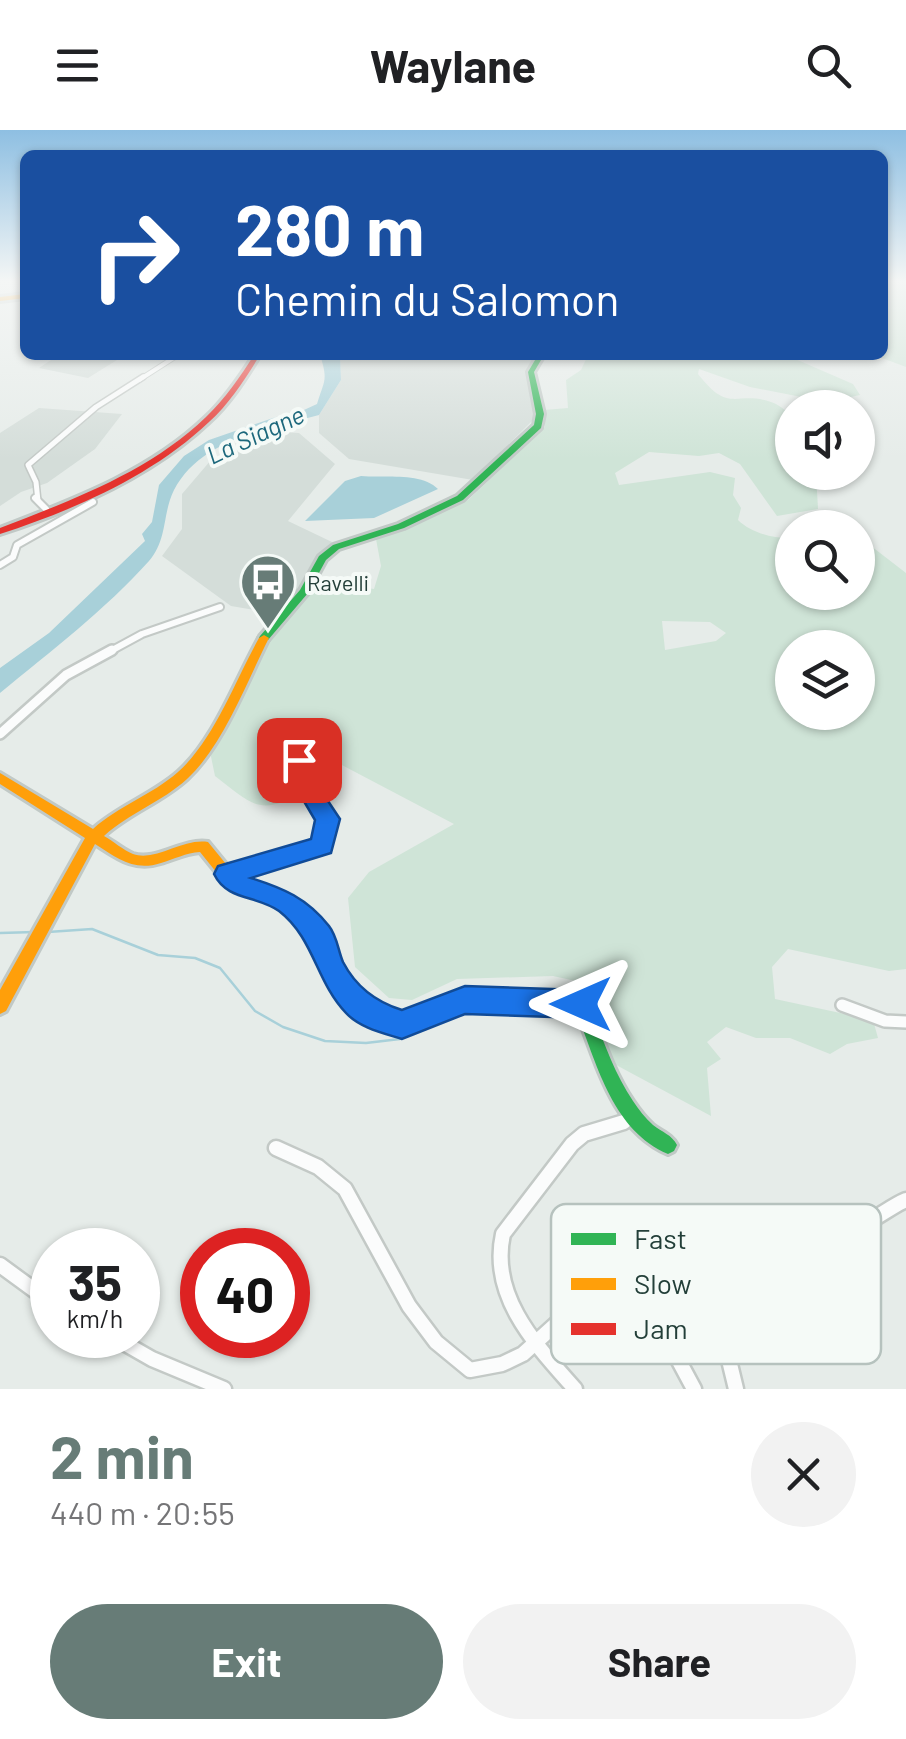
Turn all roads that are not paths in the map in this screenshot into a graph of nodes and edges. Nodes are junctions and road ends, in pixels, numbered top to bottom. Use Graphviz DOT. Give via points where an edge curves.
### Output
graph roads {
  1 [pos="170,360"];
  2 [pos="253,360"];
  3 [pos="538,360"];
  4 [pos="0,531"];
  5 [pos="0,565"];
  6 [pos="220,607"];
  7 [pos="0,734"];
  8 [pos="299,760"];
  9 [pos="0,778"];
  10 [pos="92,838"];
  11 [pos="227,874"];
  12 [pos="842,1005"];
  13 [pos="0,1006"];
  14 [pos="906,1022"];
  15 [pos="624,1122"];
  16 [pos="668,1145"];
  17 [pos="276,1148"];
  18 [pos="906,1200"];
  19 [pos="881,1211"];
  20 [pos="0,1265"];
  21 [pos="30,1287"];
  22 [pos="551,1328"];
  23 [pos="536,1342"];
  24 [pos="149,1358"];
  25 [pos="681,1364"];
  26 [pos="730,1364"];
  27 [pos="224,1389"];
  28 [pos="575,1389"];
  29 [pos="694,1389"];
  30 [pos="736,1389"];
  1 -- 5 [label="street" via="96,408 28,465 34,498 50,511 92,502 17,546 13,558"];
  2 -- 4 [label="street" via="234,394 177,444 94,491"];
  3 -- 10 [label="street" via="531,372 538,426 460,498 322,558 268,632 193,765"];
  6 -- 7 [label="street" via="142,634 66,674"];
  8 -- 11 [label="street" via="296,769 328,819 322,846"];
  9 -- 10 [label="street"];
  10 -- 11 [label="street" via="142,863 198,844"];
  10 -- 13 [label="street"];
  11 -- 16 [label="street" via="296,910 321,937 343,990 388,1021 416,1022 451,1004 483,998 581,1004 642,1132"];
  12 -- 14 [label="street"];
  15 -- 23 [label="street" via="572,1144 503,1234 498,1267"];
  17 -- 23 [label="street" via="307,1159 352,1198 412,1311 446,1355 470,1370 502,1364"];
  18 -- 19 [label="street"];
  20 -- 21 [label="street"];
  22 -- 23 [label="street"];
  23 -- 28 [label="street"];
  24 -- 27 [label="street"];
  25 -- 29 [label="street"];
  26 -- 30 [label="street"];
}
